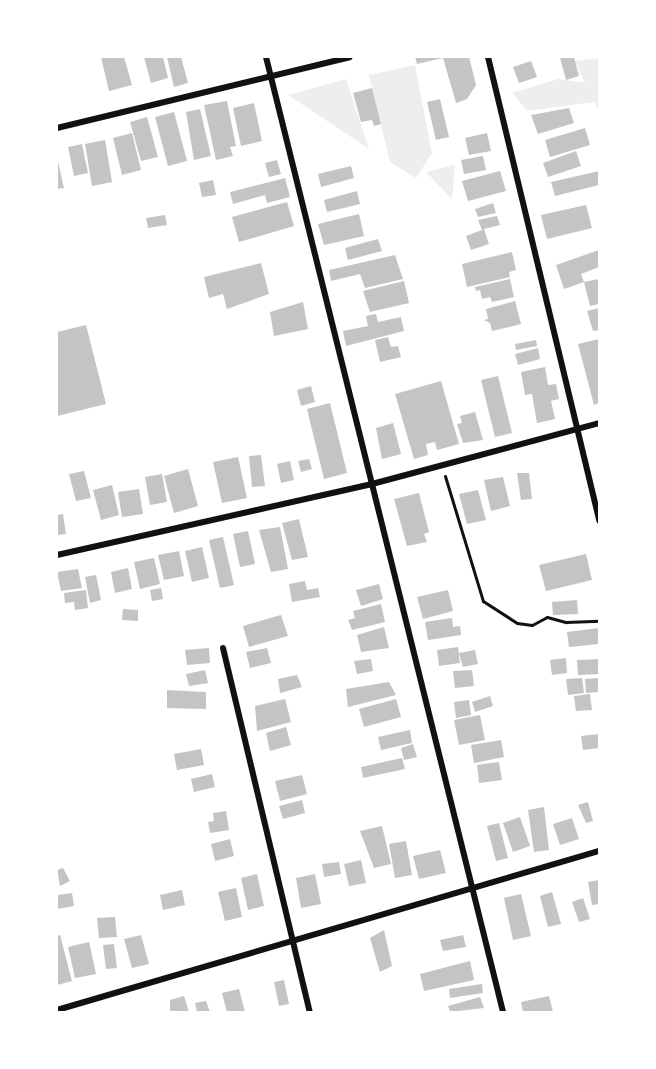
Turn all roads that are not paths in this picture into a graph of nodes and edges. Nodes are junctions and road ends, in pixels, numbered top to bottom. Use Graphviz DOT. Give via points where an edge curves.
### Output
graph roads {
  1 [pos="266,57"];
  2 [pos="350,57"];
  3 [pos="488,57"];
  4 [pos="272,78"];
  5 [pos="57,128"];
  6 [pos="599,423"];
  7 [pos="577,428"];
  8 [pos="372,484"];
  9 [pos="599,521"];
  10 [pos="57,555"];
  11 [pos="223,648"];
  12 [pos="599,851"];
  13 [pos="472,886"];
  14 [pos="295,939"];
  15 [pos="57,1010"];
  16 [pos="310,1012"];
  17 [pos="504,1012"];
  1 -- 4 [label="street"];
  2 -- 4 [label="street"];
  3 -- 7 [label="street"];
  4 -- 5 [label="street"];
  4 -- 8 [label="street"];
  6 -- 7 [label="street"];
  7 -- 8 [label="street"];
  7 -- 9 [label="street"];
  8 -- 10 [label="street"];
  8 -- 13 [label="street"];
  11 -- 14 [label="street"];
  12 -- 13 [label="street"];
  13 -- 14 [label="street"];
  13 -- 17 [label="street"];
  14 -- 15 [label="street"];
  14 -- 16 [label="street"];
}
